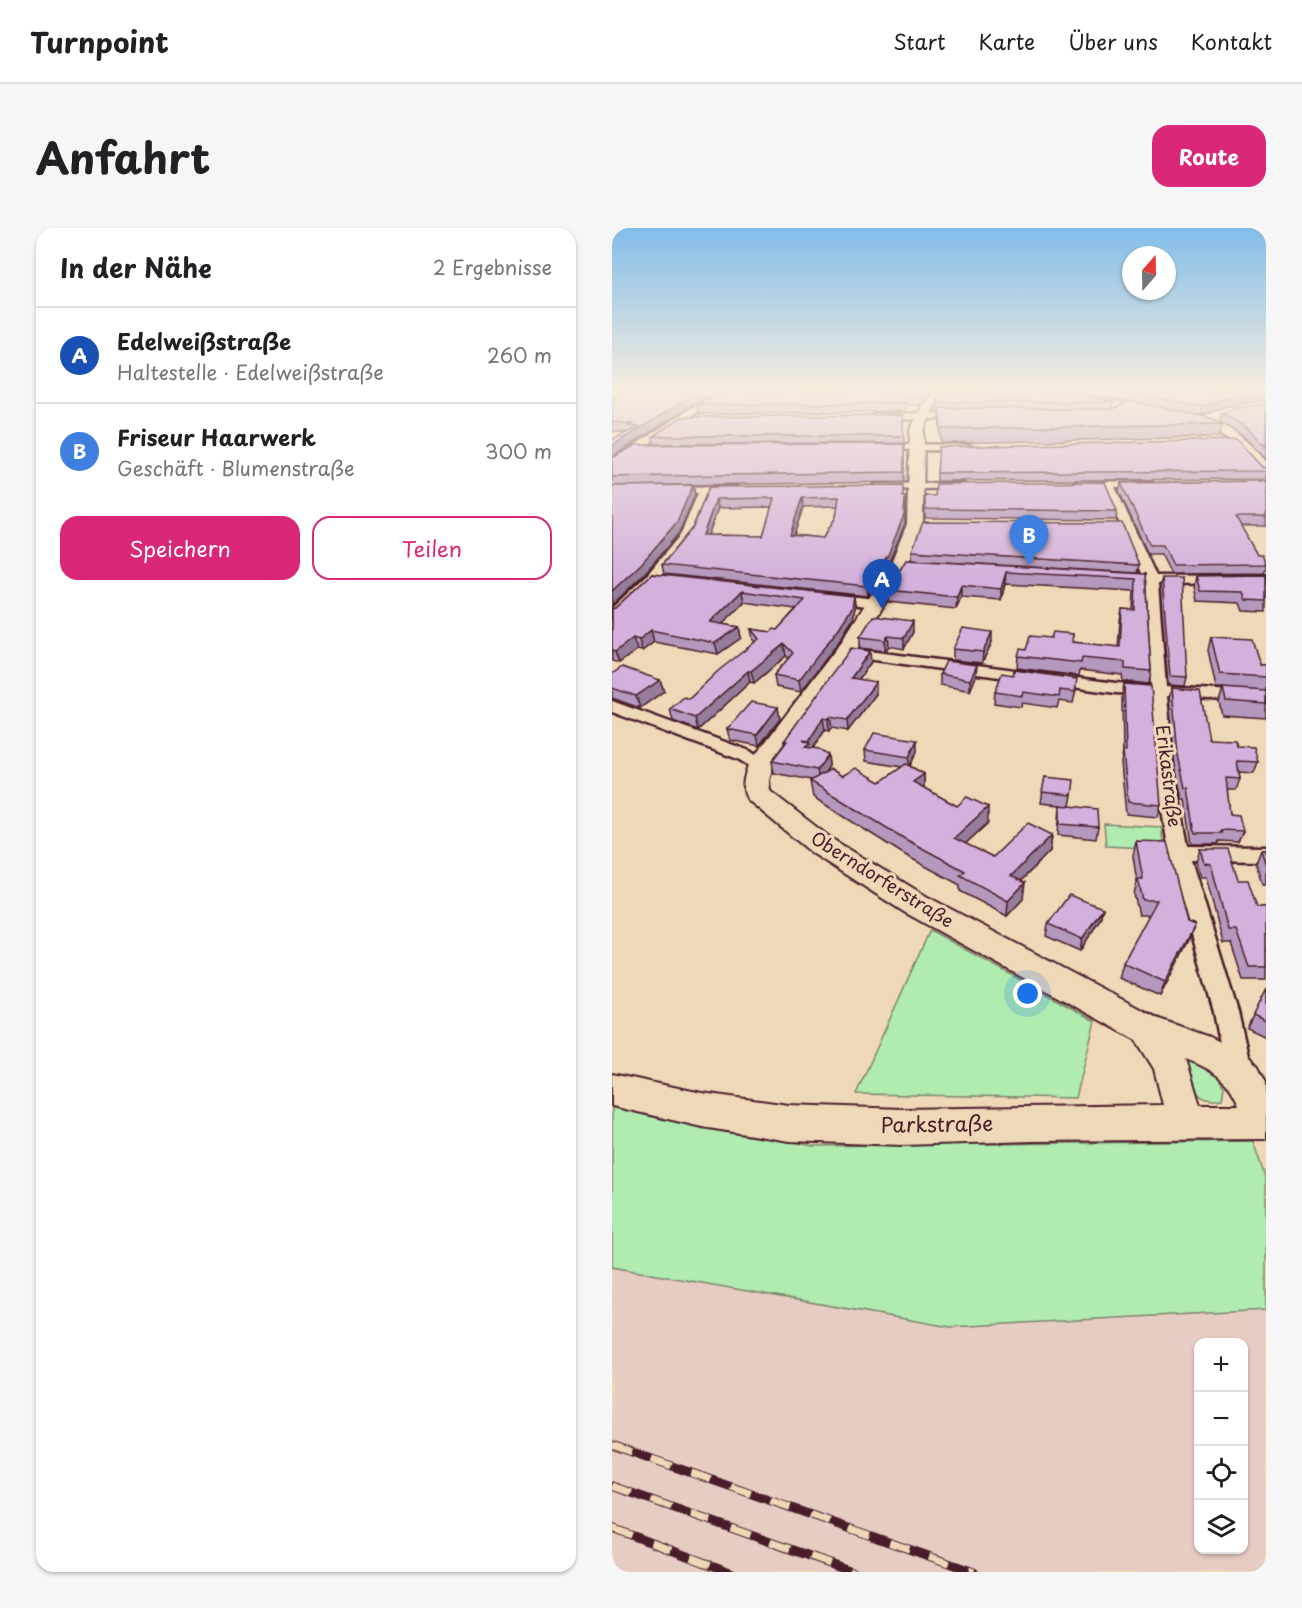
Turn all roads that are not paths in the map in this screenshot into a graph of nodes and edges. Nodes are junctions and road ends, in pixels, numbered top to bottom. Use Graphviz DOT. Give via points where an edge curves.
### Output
graph roads {
  1 [pos="631,454"];
  2 [pos="915,454"];
  3 [pos="1252,454"];
  4 [pos="612,465"];
  5 [pos="1266,471"];
  6 [pos="1108,484"];
  7 [pos="1163,484"];
  8 [pos="976,485"];
  9 [pos="1060,485"];
  10 [pos="916,486"];
  11 [pos="863,487"];
  12 [pos="750,489"];
  13 [pos="705,490"];
  14 [pos="612,491"];
  15 [pos="1146,579"];
  16 [pos="1266,579"];
  17 [pos="811,596"];
  18 [pos="877,603"];
  19 [pos="612,615"];
  20 [pos="845,652"];
  21 [pos="1159,692"];
  22 [pos="1266,698"];
  23 [pos="612,706"];
  24 [pos="761,765"];
  25 [pos="1179,853"];
  26 [pos="1266,854"];
  27 [pos="1148,1030"];
  28 [pos="1238,1069"];
  29 [pos="612,1090"];
  30 [pos="1186,1122"];
  31 [pos="1265,1122"];
  1 -- 4 [label="street"];
  2 -- 10 [label="street"];
  3 -- 5 [label="street"];
  6 -- 7 [label="street"];
  6 -- 9 [label="street"];
  6 -- 15 [label="street, Erikastraße"];
  8 -- 10 [label="street"];
  10 -- 11 [label="street"];
  10 -- 18 [label="street" via="920,524 904,565"];
  12 -- 13 [label="street"];
  13 -- 14 [label="street"];
  13 -- 19 [label="street" via="687,535 656,579"];
  15 -- 16 [label="street"];
  15 -- 21 [label="street, Erikastraße"];
  17 -- 18 [label="street"];
  18 -- 20 [label="street"];
  20 -- 21 [label="street"];
  20 -- 24 [label="street"];
  21 -- 22 [label="street"];
  21 -- 25 [label="street, Erikastraße" via="1163,765"];
  23 -- 24 [label="street" via="744,755"];
  24 -- 27 [label="street, Oberndorferstraße" via="757,794 822,846 915,904"];
  25 -- 26 [label="street"];
  25 -- 28 [label="street, Erikastraße" via="1226,1012"];
  27 -- 28 [label="street, Oberndorferstraße" via="1189,1043"];
  27 -- 30 [label="street, Oberndorferstraße" via="1171,1064"];
  28 -- 31 [label="street" via="1248,1082"];
  29 -- 30 [label="street, Parkstraße" via="702,1110 789,1123 902,1127"];
  30 -- 31 [label="street, Parkstraße"];
}
